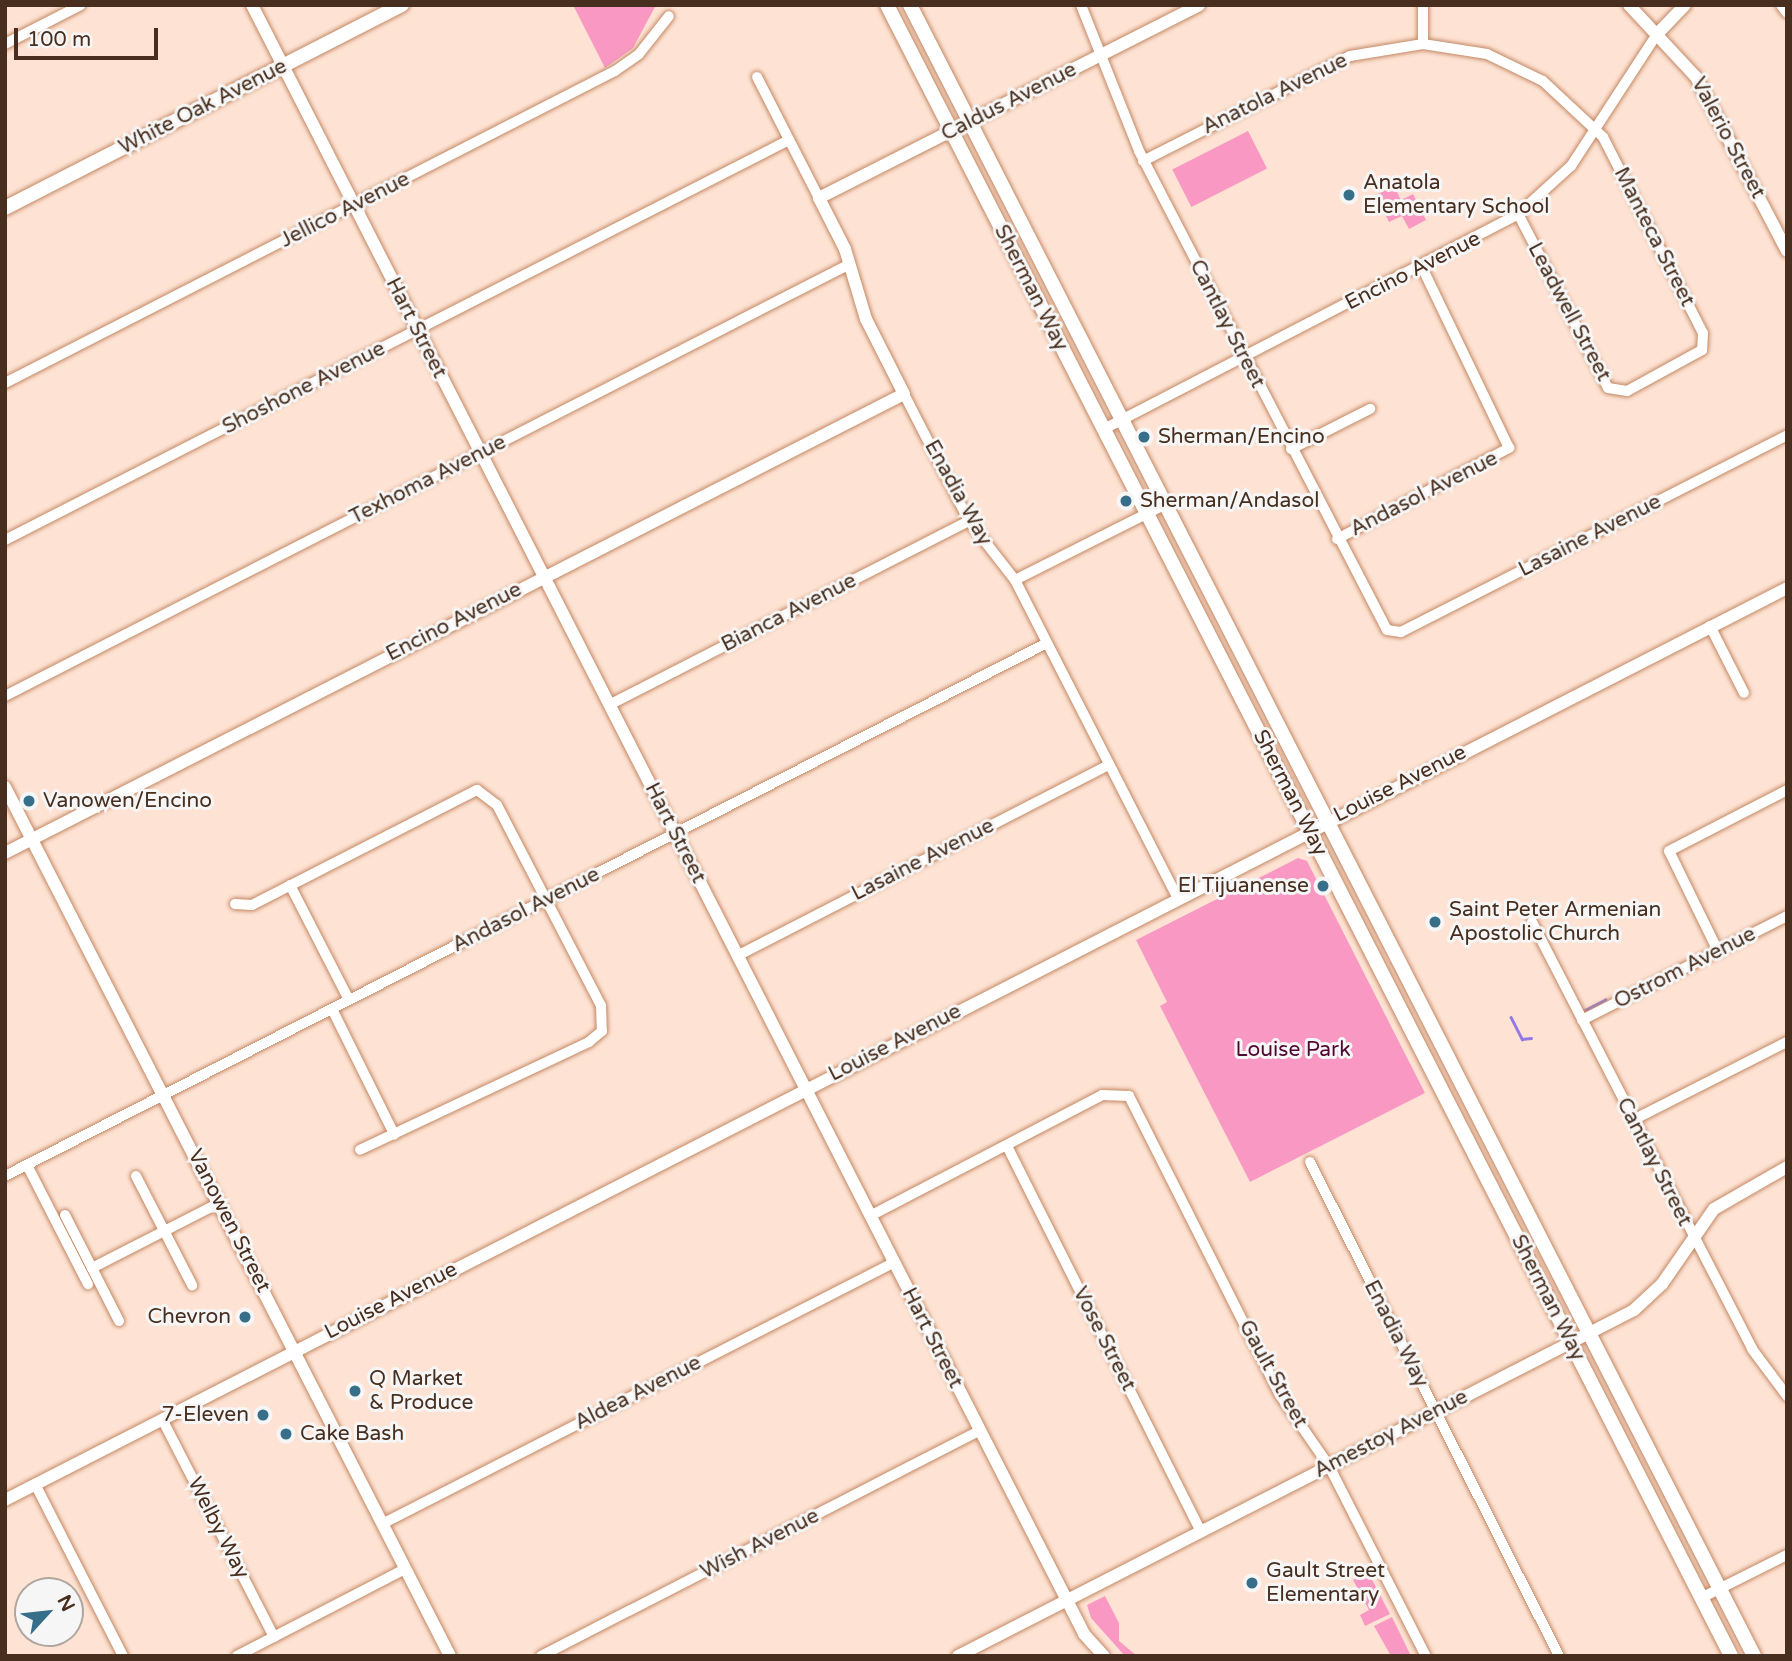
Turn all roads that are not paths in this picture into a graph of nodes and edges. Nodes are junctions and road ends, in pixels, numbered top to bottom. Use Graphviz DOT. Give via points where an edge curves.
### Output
graph roads {
  1 [pos="81,5"];
  2 [pos="252,5"];
  3 [pos="402,5"];
  4 [pos="887,5"];
  5 [pos="910,5"];
  6 [pos="1081,5"];
  7 [pos="1199,5"];
  8 [pos="1423,5"];
  9 [pos="1629,5"];
  10 [pos="1685,5"];
  11 [pos="1781,5"];
  12 [pos="1787,13"];
  13 [pos="669,16"];
  14 [pos="1660,31"];
  15 [pos="5,44"];
  16 [pos="1423,44"];
  17 [pos="1099,57"];
  18 [pos="283,66"];
  19 [pos="757,77"];
  20 [pos="970,122"];
  21 [pos="1596,129"];
  22 [pos="951,132"];
  23 [pos="789,140"];
  24 [pos="1143,161"];
  25 [pos="819,198"];
  26 [pos="353,206"];
  27 [pos="5,208"];
  28 [pos="1518,214"];
  29 [pos="1787,251"];
  30 [pos="850,264"];
  31 [pos="1422,267"];
  32 [pos="417,330"];
  33 [pos="1703,348"];
  34 [pos="1244,357"];
  35 [pos="5,383"];
  36 [pos="904,394"];
  37 [pos="1370,409"];
  38 [pos="1123,419"];
  39 [pos="1104,429"];
  40 [pos="1787,435"];
  41 [pos="1291,449"];
  42 [pos="480,454"];
  43 [pos="1166,504"];
  44 [pos="1147,513"];
  45 [pos="969,520"];
  46 [pos="1337,539"];
  47 [pos="5,540"];
  48 [pos="544,576"];
  49 [pos="1015,580"];
  50 [pos="1787,587"];
  51 [pos="1710,626"];
  52 [pos="1391,632"];
  53 [pos="1047,643"];
  54 [pos="1744,693"];
  55 [pos="5,696"];
  56 [pos="609,705"];
  57 [pos="1109,765"];
  58 [pos="5,787"];
  59 [pos="1787,790"];
  60 [pos="1328,821"];
  61 [pos="1310,831"];
  62 [pos="675,833"];
  63 [pos="32,839"];
  64 [pos="6,849"];
  65 [pos="290,886"];
  66 [pos="1178,899"];
  67 [pos="545,900"];
  68 [pos="235,904"];
  69 [pos="1787,916"];
  70 [pos="1532,922"];
  71 [pos="1718,951"];
  72 [pos="737,956"];
  73 [pos="349,1000"];
  74 [pos="332,1009"];
  75 [pos="1582,1020"];
  76 [pos="1787,1042"];
  77 [pos="805,1088"];
  78 [pos="163,1094"];
  79 [pos="1633,1120"];
  80 [pos="394,1134"];
  81 [pos="1007,1146"];
  82 [pos="360,1150"];
  83 [pos="1310,1161"];
  84 [pos="27,1165"];
  85 [pos="1787,1167"];
  86 [pos="5,1176"];
  87 [pos="136,1176"];
  88 [pos="219,1203"];
  89 [pos="65,1215"];
  90 [pos="870,1216"];
  91 [pos="164,1231"];
  92 [pos="1692,1237"];
  93 [pos="893,1263"];
  94 [pos="92,1268"];
  95 [pos="88,1284"];
  96 [pos="192,1285"];
  97 [pos="119,1321"];
  98 [pos="1589,1333"];
  99 [pos="1571,1342"];
  100 [pos="295,1350"];
  101 [pos="1787,1396"];
  102 [pos="1434,1412"];
  103 [pos="162,1419"];
  104 [pos="979,1431"];
  105 [pos="1329,1466"];
  106 [pos="35,1484"];
  107 [pos="6,1496"];
  108 [pos="382,1524"];
  109 [pos="1201,1531"];
  110 [pos="1787,1555"];
  111 [pos="405,1569"];
  112 [pos="1720,1589"];
  113 [pos="1701,1598"];
  114 [pos="1067,1600"];
  115 [pos="274,1637"];
  116 [pos="123,1656"];
  117 [pos="237,1656"];
  118 [pos="450,1656"];
  119 [pos="541,1656"];
  120 [pos="958,1656"];
  121 [pos="1104,1656"];
  122 [pos="1426,1656"];
  123 [pos="1559,1656"];
  124 [pos="1731,1656"];
  125 [pos="1754,1656"];
  1 -- 15 [label="street"];
  2 -- 18 [label="street, Hart Street"];
  3 -- 18 [label="main road, White Oak Avenue"];
  4 -- 22 [label="main road, Sherman Way"];
  5 -- 20 [label="main road, Sherman Way"];
  6 -- 17 [label="street, Cantlay Street"];
  7 -- 17 [label="street, Caldus Avenue"];
  8 -- 16 [label="street"];
  9 -- 14 [label="street"];
  10 -- 14 [label="street, Encino Avenue"];
  11 -- 12 [label="street"];
  13 -- 26 [label="street, Jellico Avenue" via="639,54 615,71"];
  14 -- 21 [label="street, Encino Avenue"];
  14 -- 29 [label="street, Valerio Street" via="1710,99"];
  16 -- 21 [label="street, Anatola Avenue" via="1487,54 1522,69"];
  16 -- 24 [label="street, Anatola Avenue" via="1350,56"];
  17 -- 20 [label="street, Caldus Avenue"];
  17 -- 24 [label="street, Cantlay Street"];
  18 -- 26 [label="street, Hart Street"];
  18 -- 27 [label="main road, White Oak Avenue"];
  19 -- 23 [label="street, Enadia Way"];
  20 -- 22 [label="street, Caldus Avenue"];
  20 -- 38 [label="main road, Sherman Way"];
  21 -- 28 [label="street, Encino Avenue" via="1558,180"];
  21 -- 33 [label="street, Manteca Street" via="1703,333"];
  22 -- 25 [label="street, Caldus Avenue"];
  22 -- 39 [label="main road, Sherman Way"];
  23 -- 25 [label="street, Enadia Way"];
  23 -- 32 [label="street, Shoshone Avenue"];
  24 -- 34 [label="street, Cantlay Street"];
  25 -- 30 [label="street, Enadia Way"];
  26 -- 32 [label="street, Hart Street"];
  26 -- 35 [label="street, Jellico Avenue"];
  28 -- 31 [label="street, Encino Avenue"];
  28 -- 33 [label="street, Leadwell Street" via="1608,388 1627,391"];
  30 -- 36 [label="street, Enadia Way" via="866,320"];
  30 -- 42 [label="street, Texhoma Avenue"];
  31 -- 34 [label="street, Encino Avenue"];
  31 -- 46 [label="street, Andasol Avenue" via="1509,448"];
  32 -- 42 [label="street, Hart Street"];
  32 -- 47 [label="street, Shoshone Avenue"];
  34 -- 38 [label="street, Encino Avenue"];
  34 -- 41 [label="street, Cantlay Street"];
  36 -- 45 [label="street, Enadia Way"];
  36 -- 48 [label="street, Encino Avenue"];
  37 -- 41 [label="street"];
  38 -- 39 [label="street, Encino Avenue"];
  38 -- 43 [label="main road, Sherman Way"];
  39 -- 44 [label="main road, Sherman Way"];
  40 -- 52 [label="street, Lasaine Avenue"];
  41 -- 46 [label="street, Cantlay Street"];
  42 -- 48 [label="street, Hart Street"];
  42 -- 55 [label="street, Texhoma Avenue"];
  43 -- 44 [label="street"];
  43 -- 60 [label="main road, Sherman Way"];
  44 -- 49 [label="street"];
  44 -- 61 [label="main road, Sherman Way"];
  45 -- 49 [label="street, Enadia Way"];
  45 -- 56 [label="street, Bianca Avenue"];
  46 -- 52 [label="street, Cantlay Street" via="1379,622"];
  48 -- 56 [label="street, Hart Street"];
  48 -- 63 [label="street, Encino Avenue"];
  49 -- 53 [label="street, Enadia Way"];
  50 -- 51 [label="street, Louise Avenue"];
  51 -- 54 [label="street"];
  51 -- 60 [label="street, Louise Avenue"];
  53 -- 57 [label="street, Enadia Way"];
  53 -- 62 [label="street, Andasol Avenue"];
  56 -- 62 [label="street, Hart Street"];
  57 -- 66 [label="street, Enadia Way"];
  57 -- 72 [label="street, Lasaine Avenue"];
  58 -- 63 [label="street, Vanowen Street"];
  59 -- 71 [label="street" via="1669,851"];
  60 -- 61 [label="street, Louise Avenue"];
  60 -- 98 [label="main road, Sherman Way"];
  61 -- 66 [label="street, Louise Avenue"];
  61 -- 99 [label="main road, Sherman Way"];
  62 -- 67 [label="street, Andasol Avenue"];
  62 -- 72 [label="street, Hart Street"];
  63 -- 64 [label="street, Encino Avenue"];
  63 -- 78 [label="street, Vanowen Street"];
  65 -- 67 [label="street" via="467,792 486,793"];
  65 -- 68 [label="street" via="252,905"];
  65 -- 73 [label="street"];
  66 -- 77 [label="street, Louise Avenue"];
  67 -- 73 [label="street, Andasol Avenue"];
  67 -- 80 [label="street" via="601,1006 602,1031"];
  69 -- 71 [label="street, Ostrom Avenue"];
  70 -- 75 [label="street, Cantlay Street"];
  71 -- 75 [label="street, Ostrom Avenue"];
  72 -- 77 [label="street, Hart Street"];
  73 -- 74 [label="street, Andasol Avenue"];
  74 -- 78 [label="street, Andasol Avenue"];
  74 -- 80 [label="street"];
  75 -- 79 [label="street, Cantlay Street"];
  76 -- 79 [label="street"];
  77 -- 90 [label="street, Hart Street"];
  77 -- 100 [label="street, Louise Avenue"];
  78 -- 84 [label="street, Andasol Avenue"];
  78 -- 88 [label="street, Vanowen Street"];
  79 -- 92 [label="street, Cantlay Street"];
  80 -- 82 [label="street"];
  81 -- 90 [label="street"];
  81 -- 105 [label="street, Gault Street" via="1102,1095 1123,1092 1139,1111 1280,1395"];
  81 -- 109 [label="street, Vose Street"];
  83 -- 102 [label="street, Enadia Way"];
  84 -- 86 [label="street, Andasol Avenue"];
  84 -- 95 [label="street"];
  85 -- 92 [label="street, Amestoy Avenue" via="1732,1196"];
  87 -- 91 [label="street"];
  88 -- 91 [label="street"];
  88 -- 100 [label="street, Vanowen Street"];
  89 -- 94 [label="street"];
  90 -- 93 [label="street, Hart Street"];
  91 -- 94 [label="street"];
  91 -- 96 [label="street"];
  92 -- 98 [label="street, Amestoy Avenue" via="1643,1303"];
  92 -- 101 [label="street, Cantlay Street" via="1752,1349"];
  93 -- 104 [label="street, Hart Street"];
  93 -- 108 [label="street, Aldea Avenue"];
  94 -- 97 [label="street"];
  98 -- 99 [label="street, Amestoy Avenue"];
  98 -- 112 [label="main road, Sherman Way"];
  99 -- 102 [label="street, Amestoy Avenue"];
  99 -- 113 [label="main road, Sherman Way"];
  100 -- 103 [label="street, Louise Avenue"];
  100 -- 108 [label="street, Vanowen Street"];
  102 -- 105 [label="street, Amestoy Avenue"];
  102 -- 123 [label="street, Enadia Way"];
  103 -- 106 [label="street, Louise Avenue"];
  103 -- 115 [label="street, Welby Way"];
  104 -- 114 [label="street, Hart Street"];
  104 -- 119 [label="street, Wish Avenue"];
  105 -- 109 [label="street, Amestoy Avenue"];
  105 -- 122 [label="street, Gault Street"];
  106 -- 107 [label="street, Louise Avenue"];
  106 -- 116 [label="street"];
  108 -- 111 [label="street, Vanowen Street"];
  109 -- 114 [label="street, Amestoy Avenue"];
  110 -- 112 [label="street"];
  111 -- 115 [label="street"];
  111 -- 118 [label="street, Vanowen Street"];
  112 -- 113 [label="street"];
  112 -- 125 [label="main road, Sherman Way"];
  113 -- 124 [label="main road, Sherman Way"];
  114 -- 120 [label="street, Amestoy Avenue"];
  114 -- 121 [label="street, Hart Street"];
  115 -- 117 [label="street"];
}
